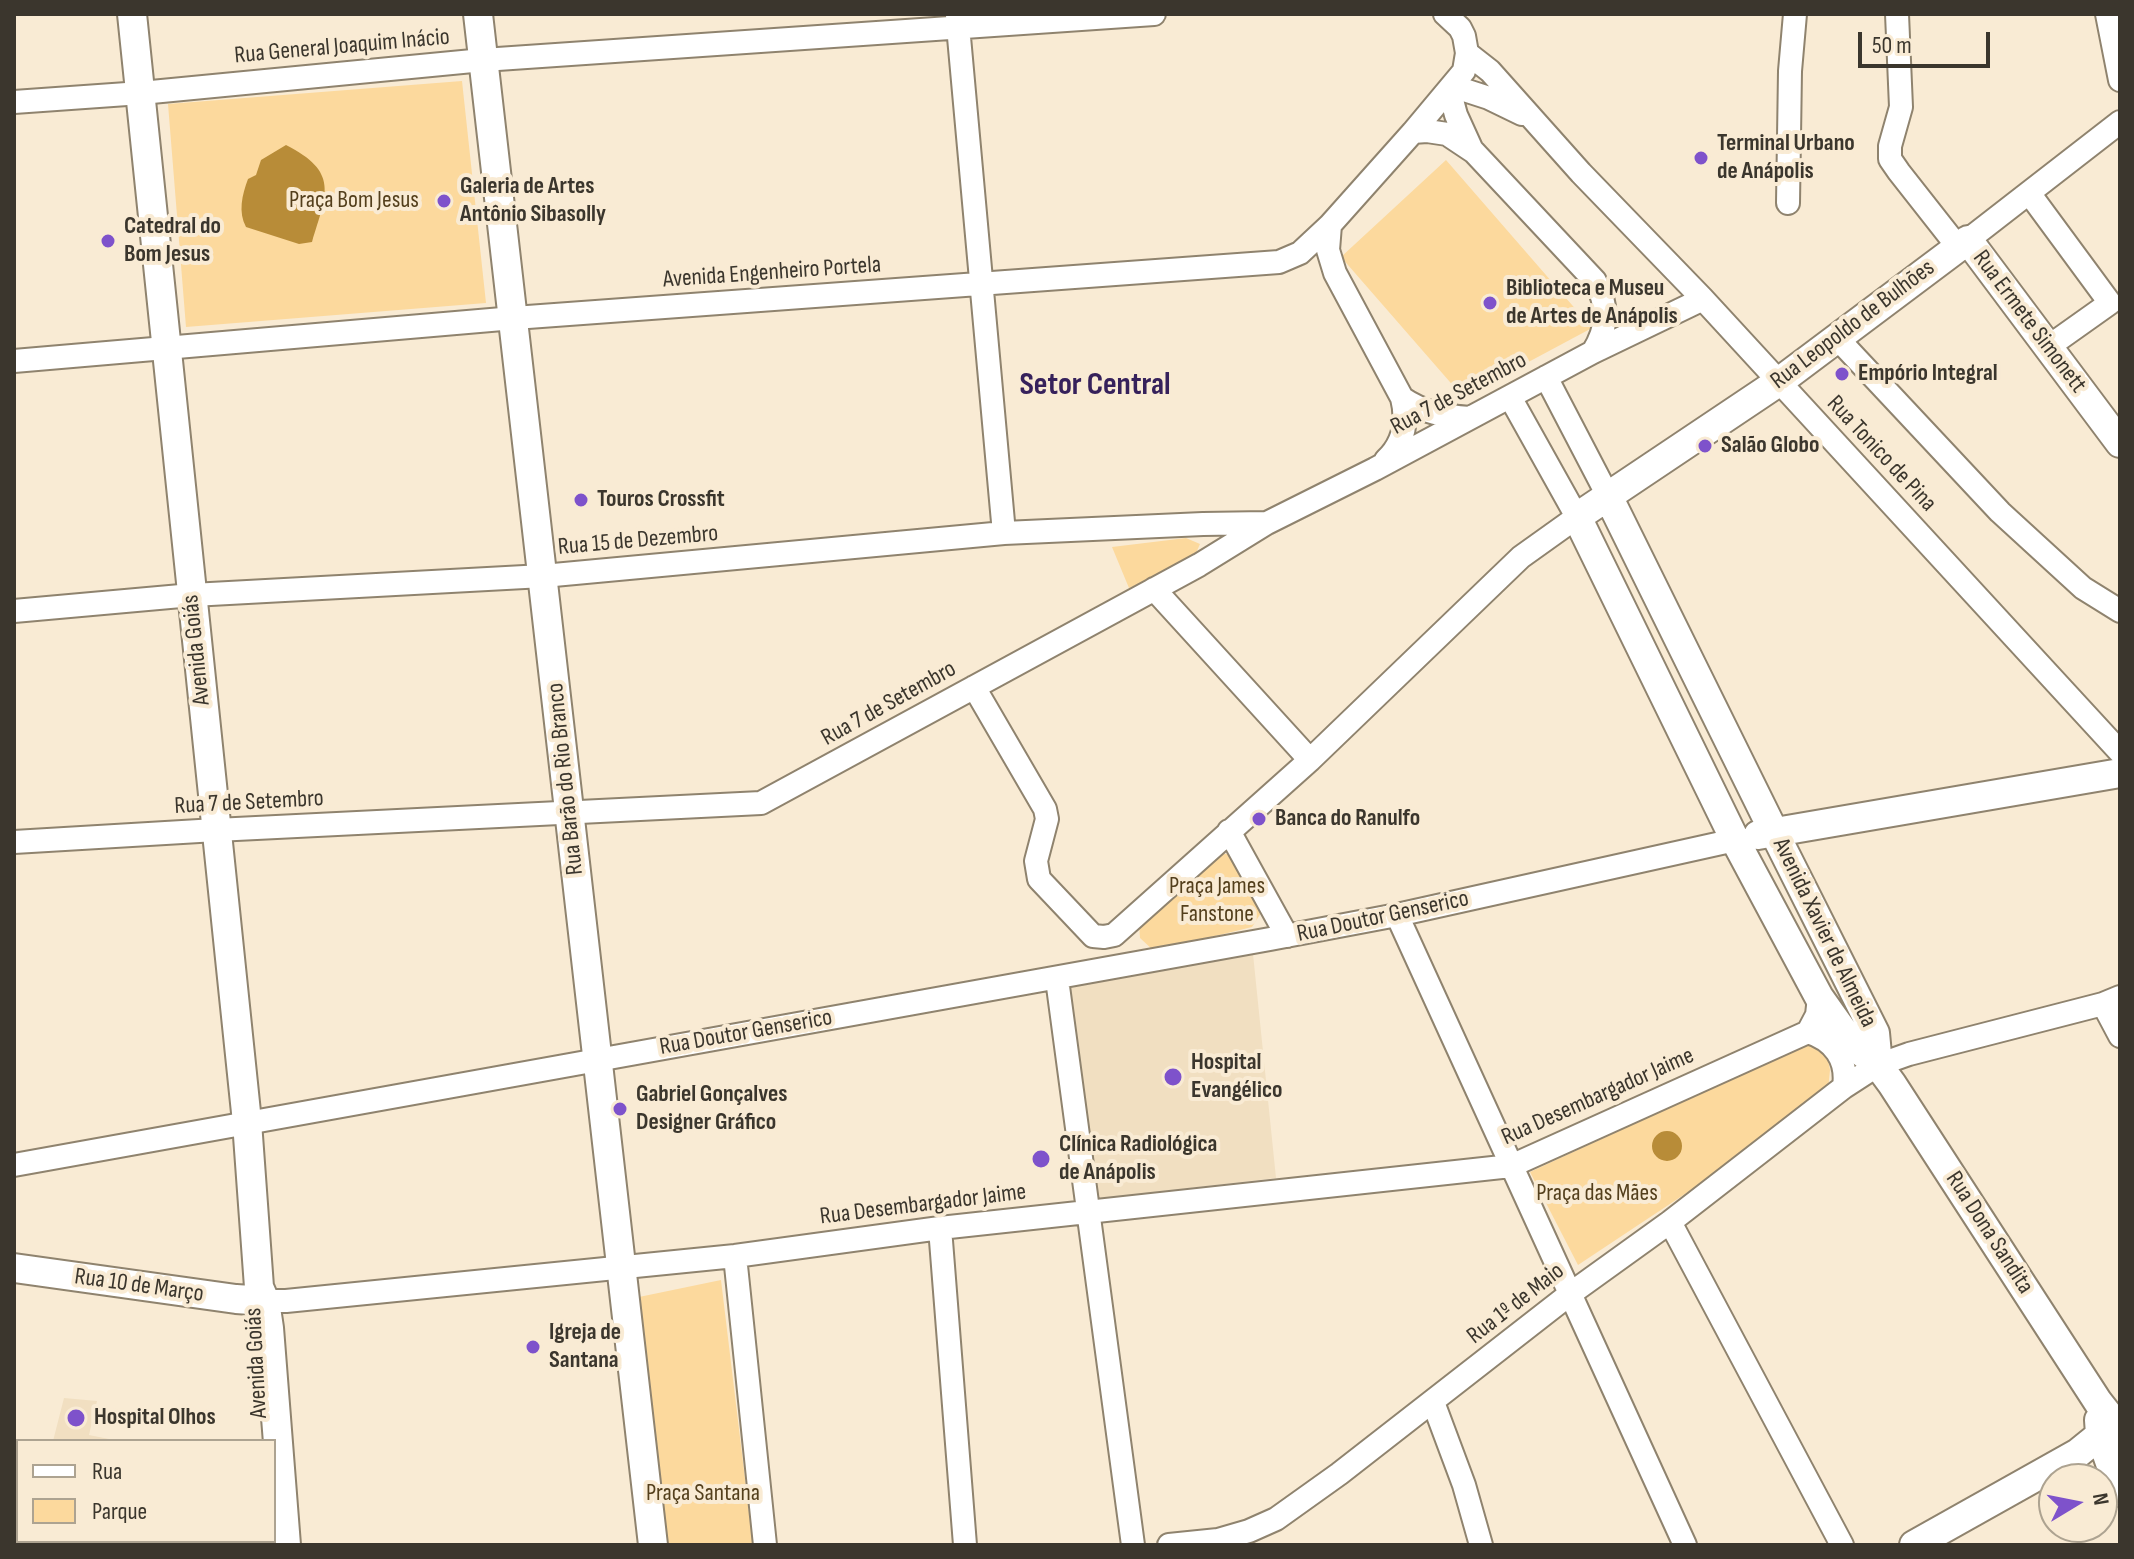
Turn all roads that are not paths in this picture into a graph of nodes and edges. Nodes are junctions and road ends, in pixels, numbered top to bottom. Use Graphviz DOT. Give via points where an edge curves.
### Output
graph roads {
  1 [pos="132,14"];
  2 [pos="478,14"];
  3 [pos="1154,14"];
  4 [pos="1445,14"];
  5 [pos="1795,14"];
  6 [pos="1897,14"];
  7 [pos="2107,14"];
  8 [pos="957,21"];
  9 [pos="1467,53"];
  10 [pos="483,60"];
  11 [pos="2120,80"];
  12 [pos="1450,88"];
  13 [pos="141,93"];
  14 [pos="14,102"];
  15 [pos="2120,122"];
  16 [pos="1536,123"];
  17 [pos="1413,132"];
  18 [pos="1474,152"];
  19 [pos="2029,193"];
  20 [pos="1788,203"];
  21 [pos="1330,225"];
  22 [pos="1963,243"];
  23 [pos="981,284"];
  24 [pos="1703,299"];
  25 [pos="514,318"];
  26 [pos="1837,338"];
  27 [pos="166,347"];
  28 [pos="2048,347"];
  29 [pos="1593,352"];
  30 [pos="14,361"];
  31 [pos="1546,377"];
  32 [pos="1780,381"];
  33 [pos="1510,397"];
  34 [pos="1402,398"];
  35 [pos="1470,418"];
  36 [pos="2120,443"];
  37 [pos="1375,469"];
  38 [pos="1608,496"];
  39 [pos="1577,517"];
  40 [pos="1267,523"];
  41 [pos="1004,533"];
  42 [pos="543,576"];
  43 [pos="1154,589"];
  44 [pos="192,595"];
  45 [pos="14,611"];
  46 [pos="2120,611"];
  47 [pos="974,687"];
  48 [pos="2120,752"];
  49 [pos="1310,760"];
  50 [pos="2120,773"];
  51 [pos="569,814"];
  52 [pos="216,830"];
  53 [pos="1229,831"];
  54 [pos="1774,832"];
  55 [pos="1735,840"];
  56 [pos="14,842"];
  57 [pos="1397,915"];
  58 [pos="1126,925"];
  59 [pos="1093,936"];
  60 [pos="1287,936"];
  61 [pos="1136,965"];
  62 [pos="1064,977"];
  63 [pos="1819,997"];
  64 [pos="2112,1001"];
  65 [pos="1808,1032"];
  66 [pos="2120,1036"];
  67 [pos="597,1060"];
  68 [pos="1878,1065"];
  69 [pos="1844,1087"];
  70 [pos="247,1122"];
  71 [pos="14,1165"];
  72 [pos="1511,1166"];
  73 [pos="1089,1211"];
  74 [pos="1670,1222"];
  75 [pos="940,1228"];
  76 [pos="735,1256"];
  77 [pos="14,1268"];
  78 [pos="621,1268"];
  79 [pos="1570,1294"];
  80 [pos="258,1296"];
  81 [pos="1433,1402"];
  82 [pos="2111,1421"];
  83 [pos="261,1439"];
  84 [pos="2120,1492"];
  85 [pos="286,1545"];
  86 [pos="653,1545"];
  87 [pos="765,1545"];
  88 [pos="965,1545"];
  89 [pos="1133,1545"];
  90 [pos="1169,1545"];
  91 [pos="1481,1545"];
  92 [pos="1685,1545"];
  93 [pos="1842,1545"];
  94 [pos="1914,1545"];
  1 -- 13 [label="main road, Avenida Goiás"];
  2 -- 10 [label="main road, Rua Barão do Rio Branco"];
  3 -- 8 [label="street, Rua General Joaquim Inácio"];
  4 -- 9 [label="street" via="1460,28"];
  5 -- 20 [label="street"];
  6 -- 22 [label="street, Rua Ermete Simonett" via="1901,107 1890,159"];
  7 -- 11 [label="street"];
  8 -- 10 [label="street, Rua General Joaquim Inácio"];
  8 -- 23 [label="street"];
  9 -- 12 [label="street" via="1464,71"];
  9 -- 16 [label="street, Rua Tonico de Pina"];
  10 -- 13 [label="street, Rua General Joaquim Inácio"];
  10 -- 25 [label="main road, Rua Barão do Rio Branco"];
  12 -- 16 [label="street, Rua Tonico de Pina" via="1489,98"];
  12 -- 17 [label="street"];
  12 -- 18 [label="street"];
  13 -- 14 [label="street, Rua General Joaquim Inácio"];
  13 -- 27 [label="main road, Avenida Goiás"];
  15 -- 19 [label="street, Rua Leopoldo de Bulhões"];
  16 -- 24 [label="street, Rua Tonico de Pina"];
  17 -- 18 [label="street" via="1447,134"];
  17 -- 21 [label="street"];
  18 -- 29 [label="street" via="1595,281 1606,321"];
  19 -- 22 [label="street, Rua Leopoldo de Bulhões"];
  19 -- 28 [label="street" via="2110,303"];
  21 -- 23 [label="street, Avenida Engenheiro Portela" via="1300,253 1279,262"];
  21 -- 34 [label="street" via="1328,250 1335,273"];
  22 -- 26 [label="main road, Rua Leopoldo de Bulhões"];
  22 -- 28 [label="main road, Rua Ermete Simonett"];
  23 -- 25 [label="street, Avenida Engenheiro Portela"];
  23 -- 41 [label="street"];
  24 -- 29 [label="street, Rua 7 de Setembro"];
  24 -- 32 [label="street, Rua Tonico de Pina"];
  25 -- 27 [label="street, Avenida Engenheiro Portela"];
  25 -- 42 [label="main road, Rua Barão do Rio Branco"];
  26 -- 32 [label="main road, Rua Leopoldo de Bulhões"];
  26 -- 46 [label="street" via="2000,512 2083,588"];
  27 -- 30 [label="street, Avenida Engenheiro Portela"];
  27 -- 44 [label="main road, Avenida Goiás"];
  28 -- 36 [label="main road, Rua Ermete Simonett"];
  29 -- 31 [label="street, Rua 7 de Setembro"];
  31 -- 33 [label="street, Rua 7 de Setembro"];
  31 -- 38 [label="street, Avenida Xavier de Almeida"];
  32 -- 38 [label="main road, Rua Leopoldo de Bulhões"];
  32 -- 48 [label="street, Rua Tonico de Pina"];
  33 -- 35 [label="street, Rua 7 de Setembro"];
  33 -- 39 [label="street, Avenida Xavier de Almeida"];
  34 -- 35 [label="street" via="1429,413"];
  34 -- 37 [label="street" via="1402,438"];
  35 -- 37 [label="street, Rua 7 de Setembro"];
  37 -- 40 [label="street, Rua 7 de Setembro"];
  38 -- 39 [label="main road, Rua Leopoldo de Bulhões"];
  38 -- 54 [label="main road, Avenida Xavier de Almeida"];
  39 -- 49 [label="street" via="1521,557"];
  39 -- 55 [label="main road, Avenida Xavier de Almeida"];
  40 -- 41 [label="street, Rua 15 de Dezembro"];
  40 -- 43 [label="street, Rua 7 de Setembro"];
  41 -- 42 [label="street, Rua 15 de Dezembro"];
  42 -- 44 [label="street, Rua 15 de Dezembro"];
  42 -- 51 [label="main road, Rua Barão do Rio Branco"];
  43 -- 47 [label="street, Rua 7 de Setembro"];
  43 -- 49 [label="street"];
  44 -- 45 [label="street, Rua 15 de Dezembro"];
  44 -- 52 [label="main road, Avenida Goiás"];
  47 -- 51 [label="street, Rua 7 de Setembro" via="761,803"];
  47 -- 59 [label="street" via="1045,809 1036,861 1039,879"];
  49 -- 53 [label="street"];
  50 -- 54 [label="main road, Rua Doutor Genserico"];
  51 -- 52 [label="street, Rua 7 de Setembro"];
  51 -- 67 [label="main road, Rua Barão do Rio Branco"];
  52 -- 56 [label="street, Rua 7 de Setembro"];
  52 -- 70 [label="main road, Avenida Goiás"];
  53 -- 58 [label="street"];
  53 -- 60 [label="street"];
  54 -- 55 [label="main road, Rua Doutor Genserico"];
  54 -- 68 [label="main road, Avenida Xavier de Almeida" via="1875,1033"];
  55 -- 57 [label="street, Rua Doutor Genserico"];
  55 -- 63 [label="main road, Avenida Xavier de Almeida"];
  57 -- 60 [label="street, Rua Doutor Genserico"];
  57 -- 72 [label="street"];
  58 -- 59 [label="street" via="1114,935"];
  58 -- 61 [label="street" via="1124,949"];
  59 -- 62 [label="street" via="1086,966"];
  60 -- 61 [label="street, Rua Doutor Genserico"];
  61 -- 62 [label="street, Rua Doutor Genserico"];
  62 -- 67 [label="street, Rua Doutor Genserico"];
  62 -- 73 [label="street"];
  63 -- 65 [label="street"];
  63 -- 68 [label="main road, Avenida Xavier de Almeida" via="1853,1045"];
  64 -- 66 [label="street"];
  64 -- 68 [label="street, Rua 1º de Maio"];
  65 -- 69 [label="street" via="1837,1051"];
  65 -- 72 [label="street, Rua Desembargador Jaime"];
  67 -- 70 [label="street, Rua Doutor Genserico"];
  67 -- 78 [label="main road, Rua Barão do Rio Branco"];
  68 -- 69 [label="street, Rua 1º de Maio"];
  68 -- 82 [label="main road, Rua Dona Sandita"];
  69 -- 74 [label="street, Rua 1º de Maio"];
  70 -- 71 [label="street, Rua Doutor Genserico"];
  70 -- 80 [label="main road, Avenida Goiás"];
  72 -- 73 [label="street, Rua Desembargador Jaime"];
  72 -- 79 [label="street"];
  73 -- 75 [label="street, Rua Desembargador Jaime"];
  73 -- 89 [label="street"];
  74 -- 79 [label="street, Rua 1º de Maio"];
  74 -- 93 [label="street"];
  75 -- 76 [label="street, Rua Desembargador Jaime"];
  75 -- 88 [label="street"];
  76 -- 78 [label="street, Rua Desembargador Jaime"];
  76 -- 87 [label="street"];
  77 -- 80 [label="main road, Rua 10 de Março"];
  78 -- 80 [label="street, Rua Desembargador Jaime" via="286,1301"];
  78 -- 86 [label="main road, Rua Barão do Rio Branco"];
  79 -- 81 [label="street, Rua 1º de Maio"];
  79 -- 92 [label="street"];
  80 -- 83 [label="main road, Avenida Goiás"];
  80 -- 85 [label="main road, Avenida Goiás" via="269,1328"];
  81 -- 90 [label="street, Rua 1º de Maio" via="1276,1519 1218,1540"];
  81 -- 91 [label="street"];
  82 -- 84 [label="main road, Rua Dona Sandita"];
  82 -- 94 [label="main road" via="2078,1453"];
}
